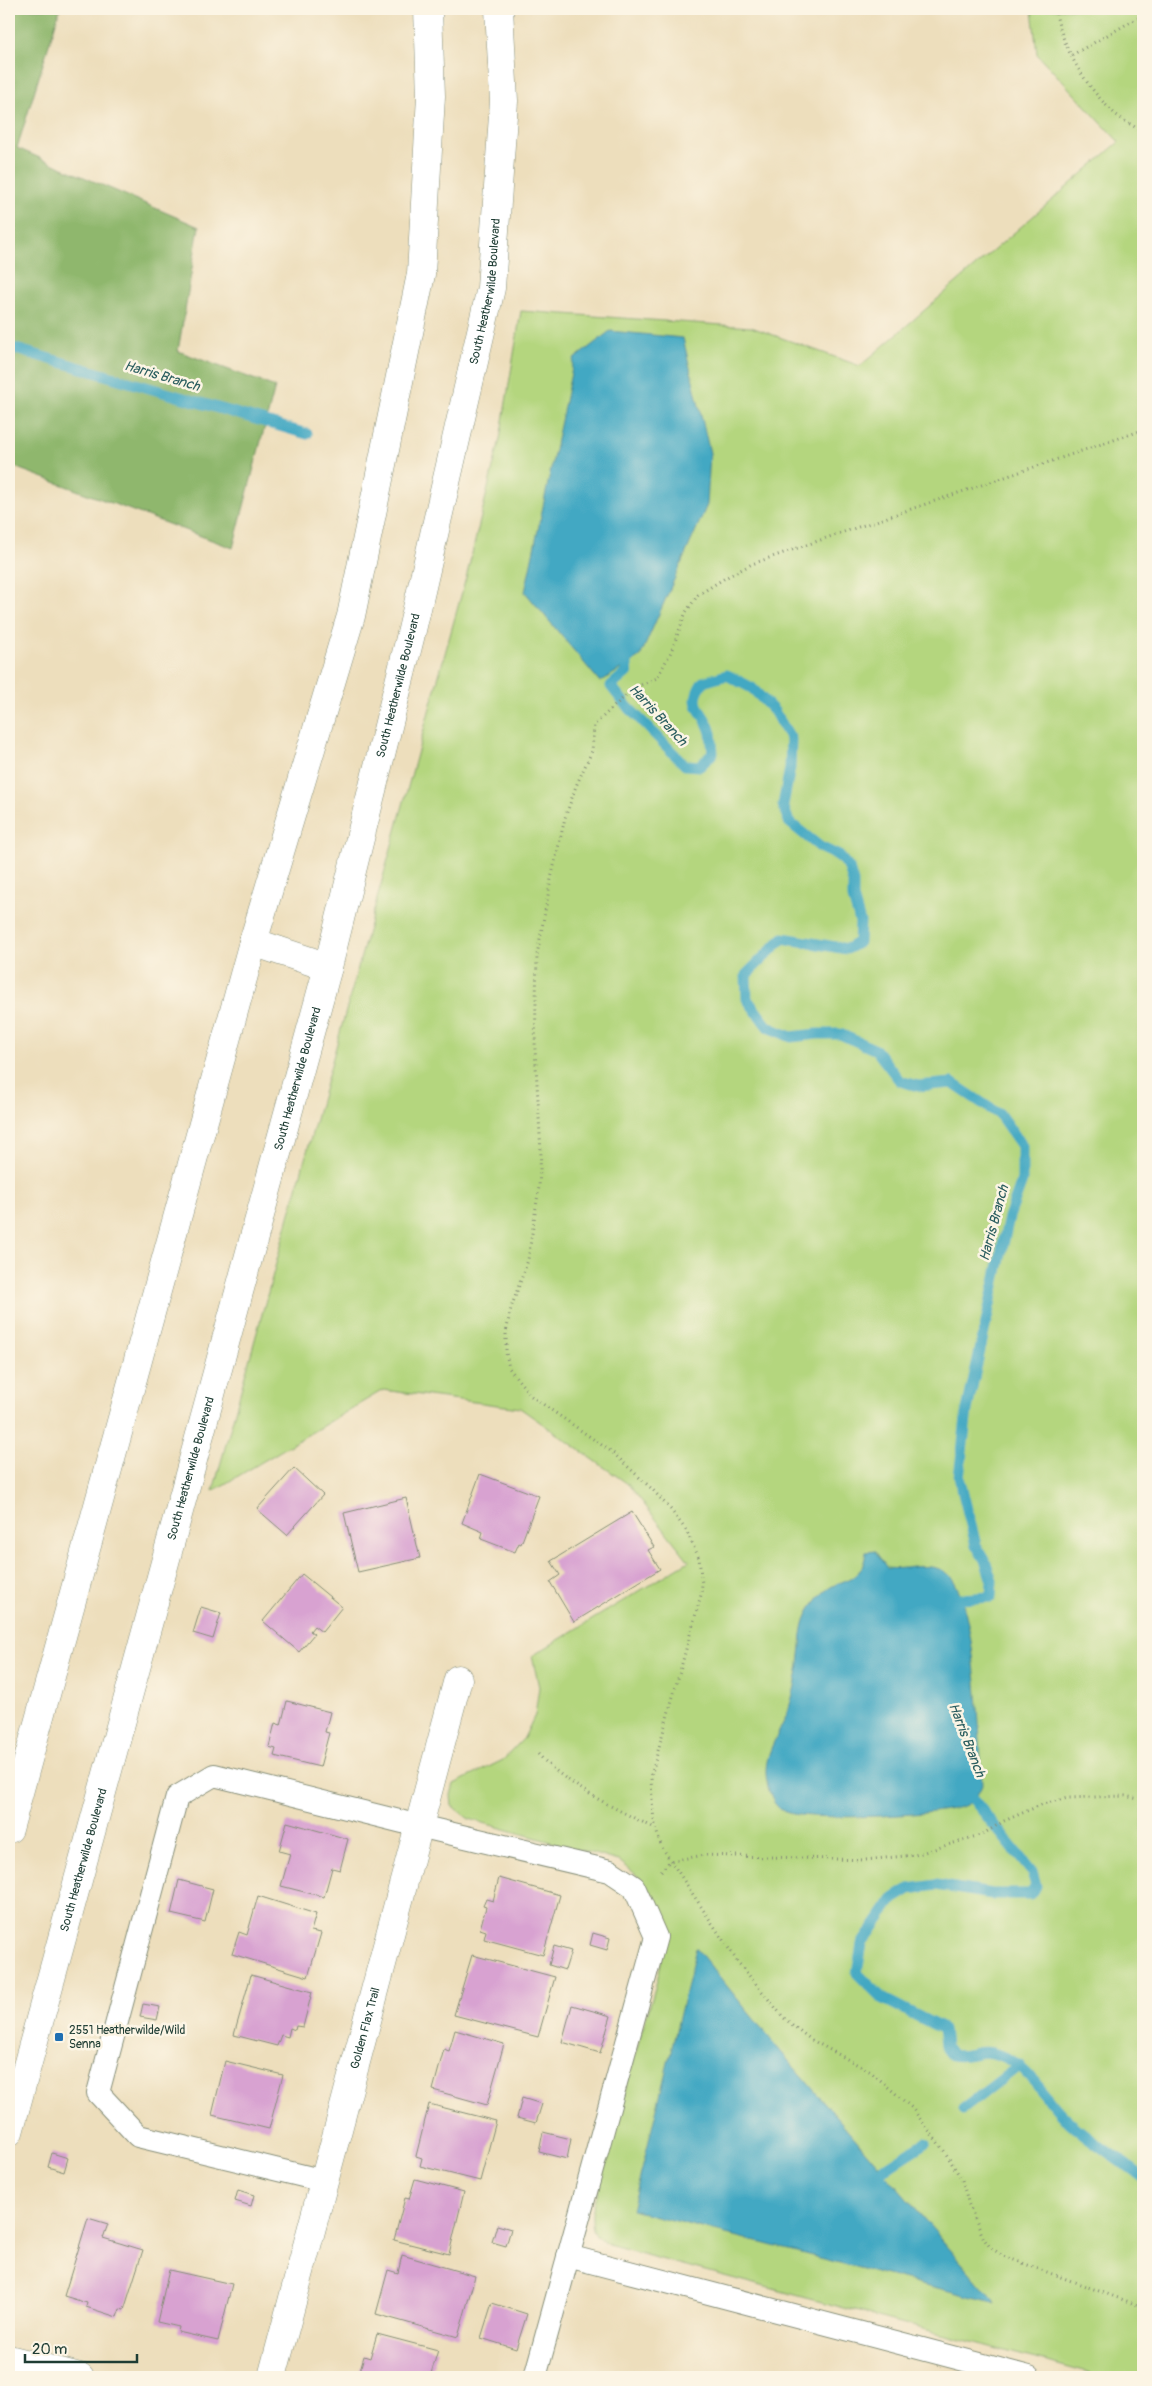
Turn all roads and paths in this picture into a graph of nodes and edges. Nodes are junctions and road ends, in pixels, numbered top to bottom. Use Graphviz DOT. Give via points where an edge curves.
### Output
graph roads {
  1 [pos="428,9"];
  2 [pos="500,9"];
  3 [pos="1055,9"];
  4 [pos="1143,15"];
  5 [pos="1072,55"];
  6 [pos="1143,132"];
  7 [pos="1143,430"];
  8 [pos="253,942"];
  9 [pos="328,967"];
  10 [pos="458,1679"];
  11 [pos="538,1754"];
  12 [pos="1143,1800"];
  13 [pos="419,1826"];
  14 [pos="655,1828"];
  15 [pos="9,1830"];
  16 [pos="670,1861"];
  17 [pos="660,1873"];
  18 [pos="9,2132"];
  19 [pos="324,2181"];
  20 [pos="568,2256"];
  21 [pos="1143,2307"];
  22 [pos="9,2359"];
  23 [pos="80,2377"];
  24 [pos="272,2377"];
  25 [pos="535,2377"];
  26 [pos="1029,2377"];
  1 -- 8 [label="main road" via="431,96 421,274 351,616"];
  2 -- 9 [label="main road, South Heatherwilde Boulevard" via="504,101 491,288 412,630"];
  3 -- 5 [label="path"];
  4 -- 5 [label="path"];
  5 -- 6 [label="path" via="1089,86 1114,113"];
  7 -- 14 [label="path" via="752,564 725,578 694,600 657,678 634,688 594,725 592,751 565,818 536,955 539,1186 528,1260 506,1333 506,1353 509,1368 531,1396 612,1452 653,1490 686,1530 699,1558 701,1595 651,1776"];
  8 -- 9 [label="main road"];
  8 -- 15 [label="main road"];
  9 -- 18 [label="main road, South Heatherwilde Boulevard"];
  10 -- 13 [label="main road, Golden Flax Trail"];
  11 -- 14 [label="path" via="551,1768 611,1807"];
  12 -- 16 [label="path" via="1125,1796 1068,1798 1043,1804 983,1834 915,1855 865,1860 705,1855"];
  13 -- 19 [label="main road, Golden Flax Trail"];
  13 -- 19 [label="lane" via="214,1775 177,1797 98,2093 138,2136"];
  13 -- 20 [label="lane" via="610,1871 634,1887 656,1937"];
  14 -- 16 [label="path"];
  16 -- 17 [label="path"];
  16 -- 21 [label="path" via="737,1961 784,2018 810,2039 871,2072 912,2108 962,2180 975,2220 990,2248"];
  19 -- 24 [label="main road, Golden Flax Trail"];
  20 -- 25 [label="lane"];
  20 -- 26 [label="lane"];
  22 -- 23 [label="main road"];
}
